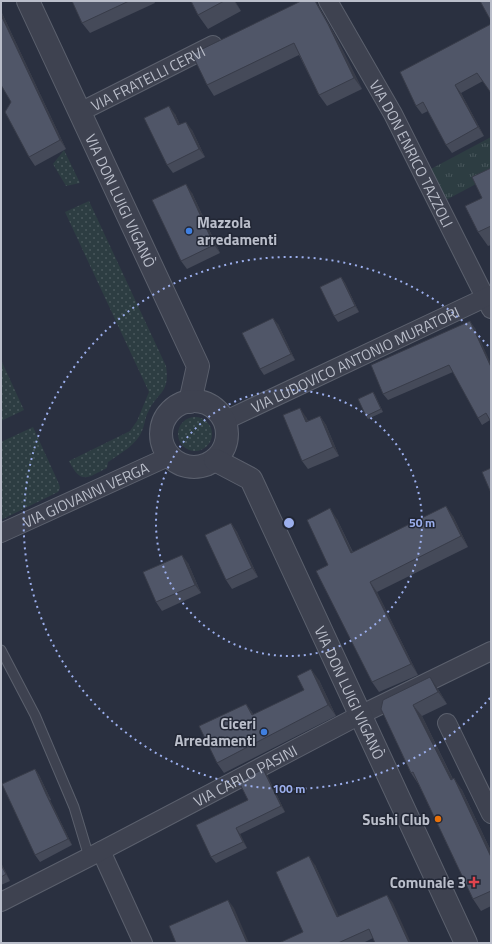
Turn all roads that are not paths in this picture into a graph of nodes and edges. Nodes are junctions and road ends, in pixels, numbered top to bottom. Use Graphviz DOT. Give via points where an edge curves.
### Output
graph roads {
  1 [pos="28,1"];
  2 [pos="328,1"];
  3 [pos="231,36"];
  4 [pos="80,112"];
  5 [pos="489,301"];
  6 [pos="190,402"];
  7 [pos="224,421"];
  8 [pos="170,456"];
  9 [pos="215,460"];
  10 [pos="1,533"];
  11 [pos="1,650"];
  12 [pos="491,651"];
  13 [pos="360,715"];
  14 [pos="447,723"];
  15 [pos="491,814"];
  16 [pos="95,854"];
  17 [pos="1,902"];
  18 [pos="143,943"];
  19 [pos="466,943"];
  1 -- 4 [label="street, VIA DON LUIGI VIGANÒ"];
  2 -- 5 [label="street, VIA DON ENRICO TAZZOLI" via="393,114"];
  3 -- 4 [label="street, VIA FRATELLI CERVI"];
  4 -- 6 [label="street, VIA DON LUIGI VIGANÒ" via="198,366"];
  5 -- 7 [label="street, VIA LUDOVICO ANTONIO MURATORI"];
  6 -- 7 [label="street" via="210,405"];
  6 -- 8 [label="street" via="177,407 164,423 162,437"];
  7 -- 9 [label="street" via="226,442"];
  8 -- 9 [label="street" via="181,464 195,467"];
  8 -- 10 [label="street, VIA GIOVANNI VERGA"];
  9 -- 13 [label="street, VIA DON LUIGI VIGANÒ" via="250,479"];
  11 -- 16 [label="lane" via="35,715"];
  12 -- 13 [label="street, VIA CARLO PASINI"];
  13 -- 16 [label="street, VIA CARLO PASINI"];
  13 -- 19 [label="street, VIA DON LUIGI VIGANÒ"];
  14 -- 15 [label="street"];
  16 -- 17 [label="street, VIA CARLO PASINI"];
  16 -- 18 [label="street"];
}
